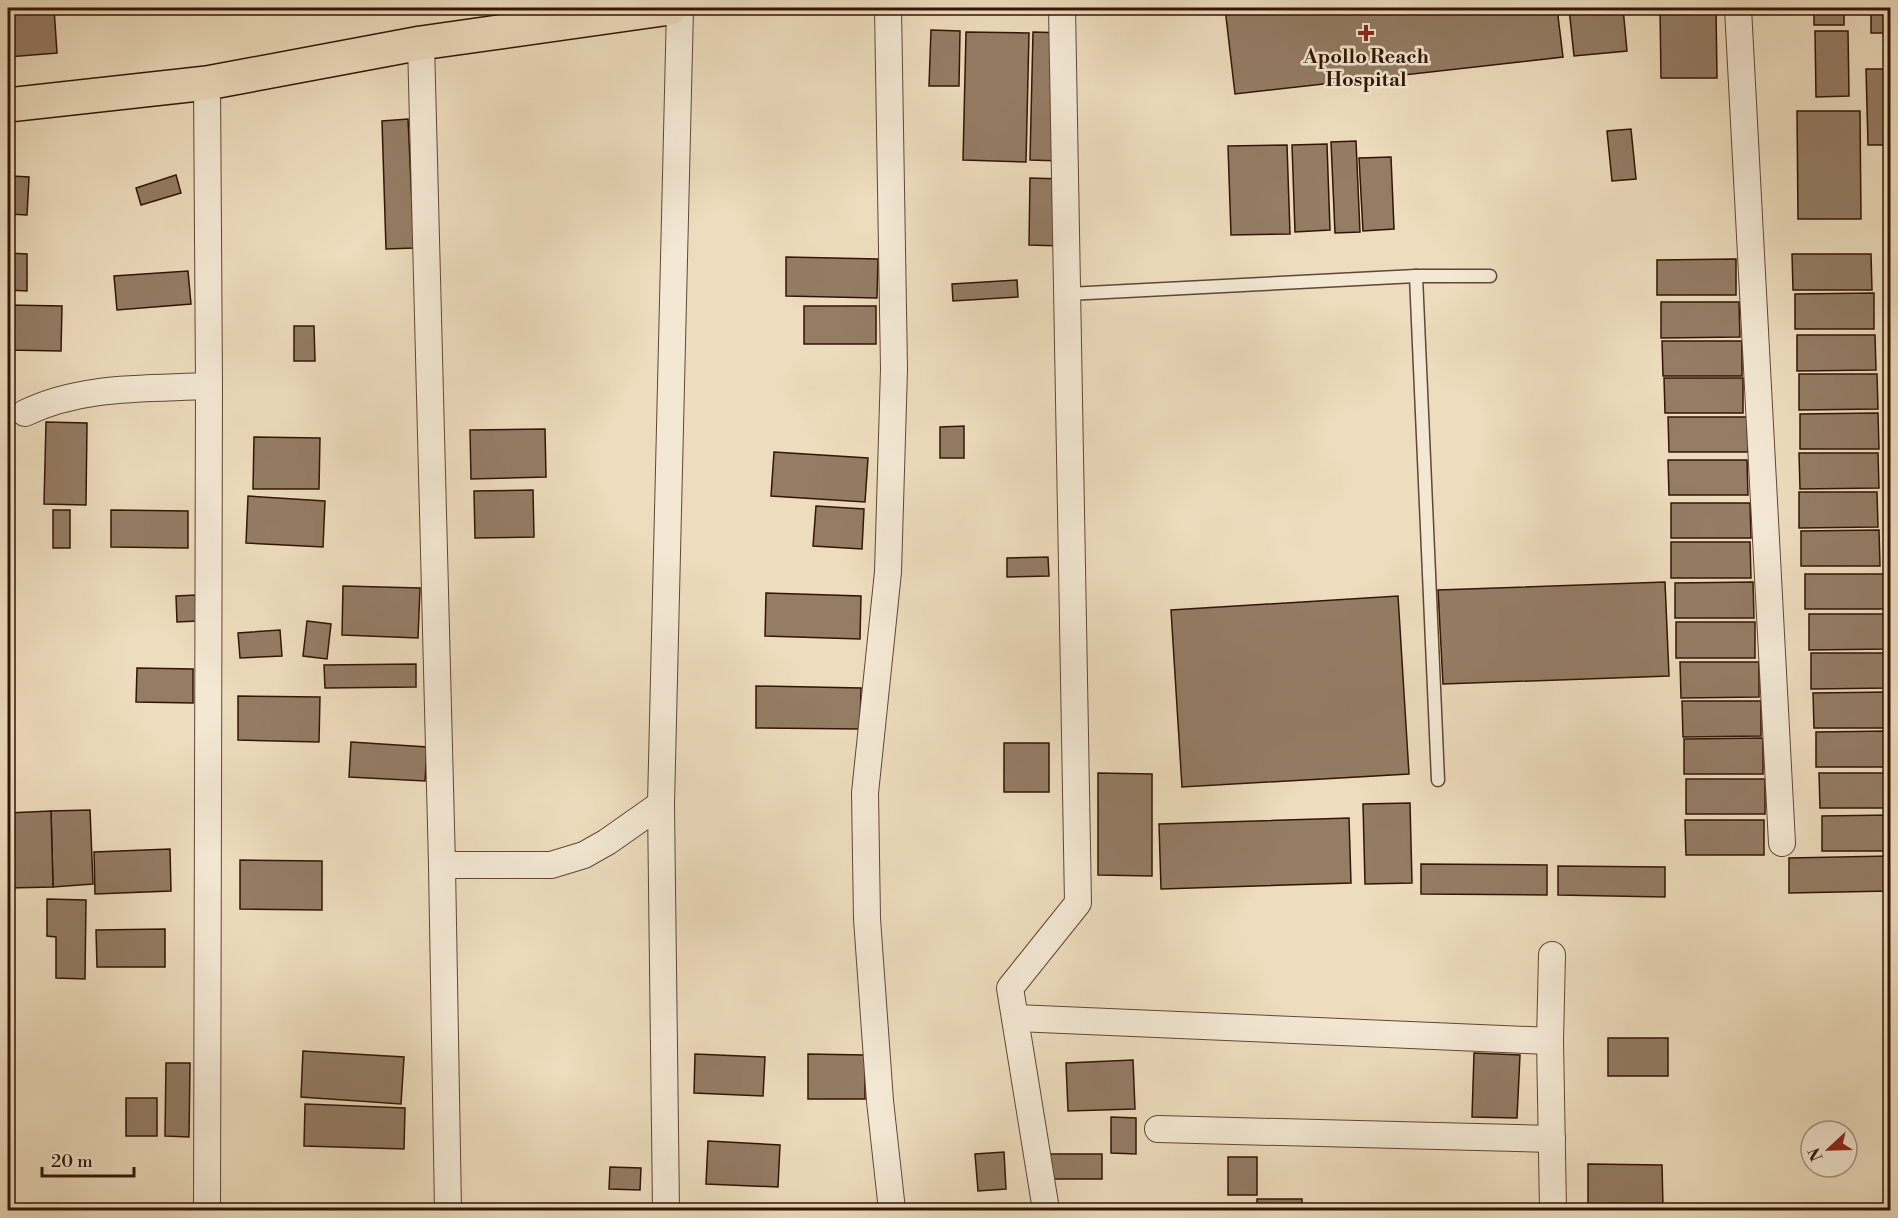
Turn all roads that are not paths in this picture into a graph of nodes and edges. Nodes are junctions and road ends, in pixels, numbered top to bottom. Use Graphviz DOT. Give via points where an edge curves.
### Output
graph roads {
  1 [pos="670,8"];
  2 [pos="680,8"];
  3 [pos="888,8"];
  4 [pos="1062,8"];
  5 [pos="1738,8"];
  6 [pos="579,14"];
  7 [pos="421,43"];
  8 [pos="207,82"];
  9 [pos="8,105"];
  10 [pos="1416,276"];
  11 [pos="1490,276"];
  12 [pos="1068,294"];
  13 [pos="209,386"];
  14 [pos="25,413"];
  15 [pos="1438,780"];
  16 [pos="661,804"];
  17 [pos="1782,843"];
  18 [pos="442,865"];
  19 [pos="1552,955"];
  20 [pos="1015,1018"];
  21 [pos="1550,1041"];
  22 [pos="1158,1129"];
  23 [pos="1552,1139"];
  24 [pos="207,1210"];
  25 [pos="448,1210"];
  26 [pos="666,1210"];
  27 [pos="892,1210"];
  28 [pos="1046,1210"];
  29 [pos="1553,1210"];
  1 -- 6 [label="main road"];
  2 -- 16 [label="street"];
  3 -- 27 [label="street" via="894,369 888,572 865,794 868,930"];
  4 -- 12 [label="street"];
  5 -- 17 [label="street"];
  6 -- 7 [label="main road"];
  7 -- 8 [label="main road"];
  7 -- 18 [label="street"];
  8 -- 9 [label="main road"];
  8 -- 13 [label="street"];
  10 -- 11 [label="lane"];
  10 -- 12 [label="lane"];
  10 -- 15 [label="lane"];
  12 -- 20 [label="street" via="1078,903 1010,988"];
  13 -- 14 [label="street" via="94,392 45,403"];
  13 -- 24 [label="street"];
  16 -- 18 [label="street" via="608,842 584,855 551,865"];
  16 -- 26 [label="street"];
  18 -- 25 [label="street"];
  19 -- 21 [label="street"];
  20 -- 21 [label="street"];
  20 -- 28 [label="street"];
  21 -- 23 [label="street"];
  22 -- 23 [label="street"];
  23 -- 29 [label="street"];
}
